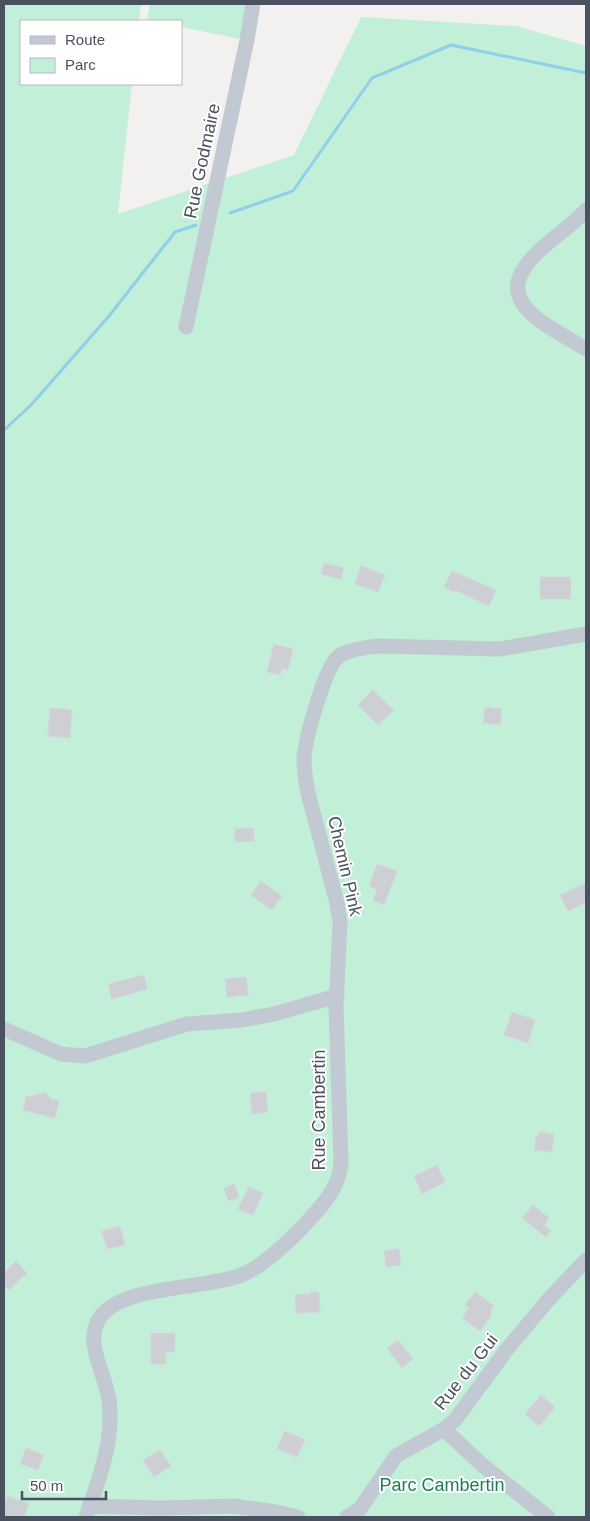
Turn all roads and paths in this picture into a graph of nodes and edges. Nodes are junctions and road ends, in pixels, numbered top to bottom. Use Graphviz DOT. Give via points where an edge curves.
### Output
graph roads {
  1 [pos="253,4"];
  2 [pos="586,210"];
  3 [pos="186,327"];
  4 [pos="586,349"];
  5 [pos="586,634"];
  6 [pos="337,996"];
  7 [pos="4,1029"];
  8 [pos="586,1260"];
  9 [pos="444,1430"];
  10 [pos="88,1511"];
  11 [pos="298,1517"];
  12 [pos="347,1517"];
  13 [pos="548,1517"];
  1 -- 3 [label="street, Rue Godmaire"];
  2 -- 4 [label="street" via="537,253 526,266 517,286 522,305 534,316"];
  5 -- 6 [label="street, Chemin Pink" via="500,649 378,646 348,652 335,660 312,722 304,758 308,793 340,923"];
  6 -- 7 [label="street" via="242,1020 186,1024 84,1056 61,1054"];
  6 -- 10 [label="street, Rue Cambertin" via="341,1163 336,1184 306,1224 260,1265 243,1274 207,1284 128,1297 99,1318 94,1343 109,1398 111,1424 101,1473"];
  8 -- 9 [label="street, Rue du Gui" via="508,1348"];
  9 -- 12 [label="street, Rue du Gui" via="396,1456 360,1509"];
  9 -- 13 [label="street"];
  10 -- 11 [label="street" via="234,1506"];
}
